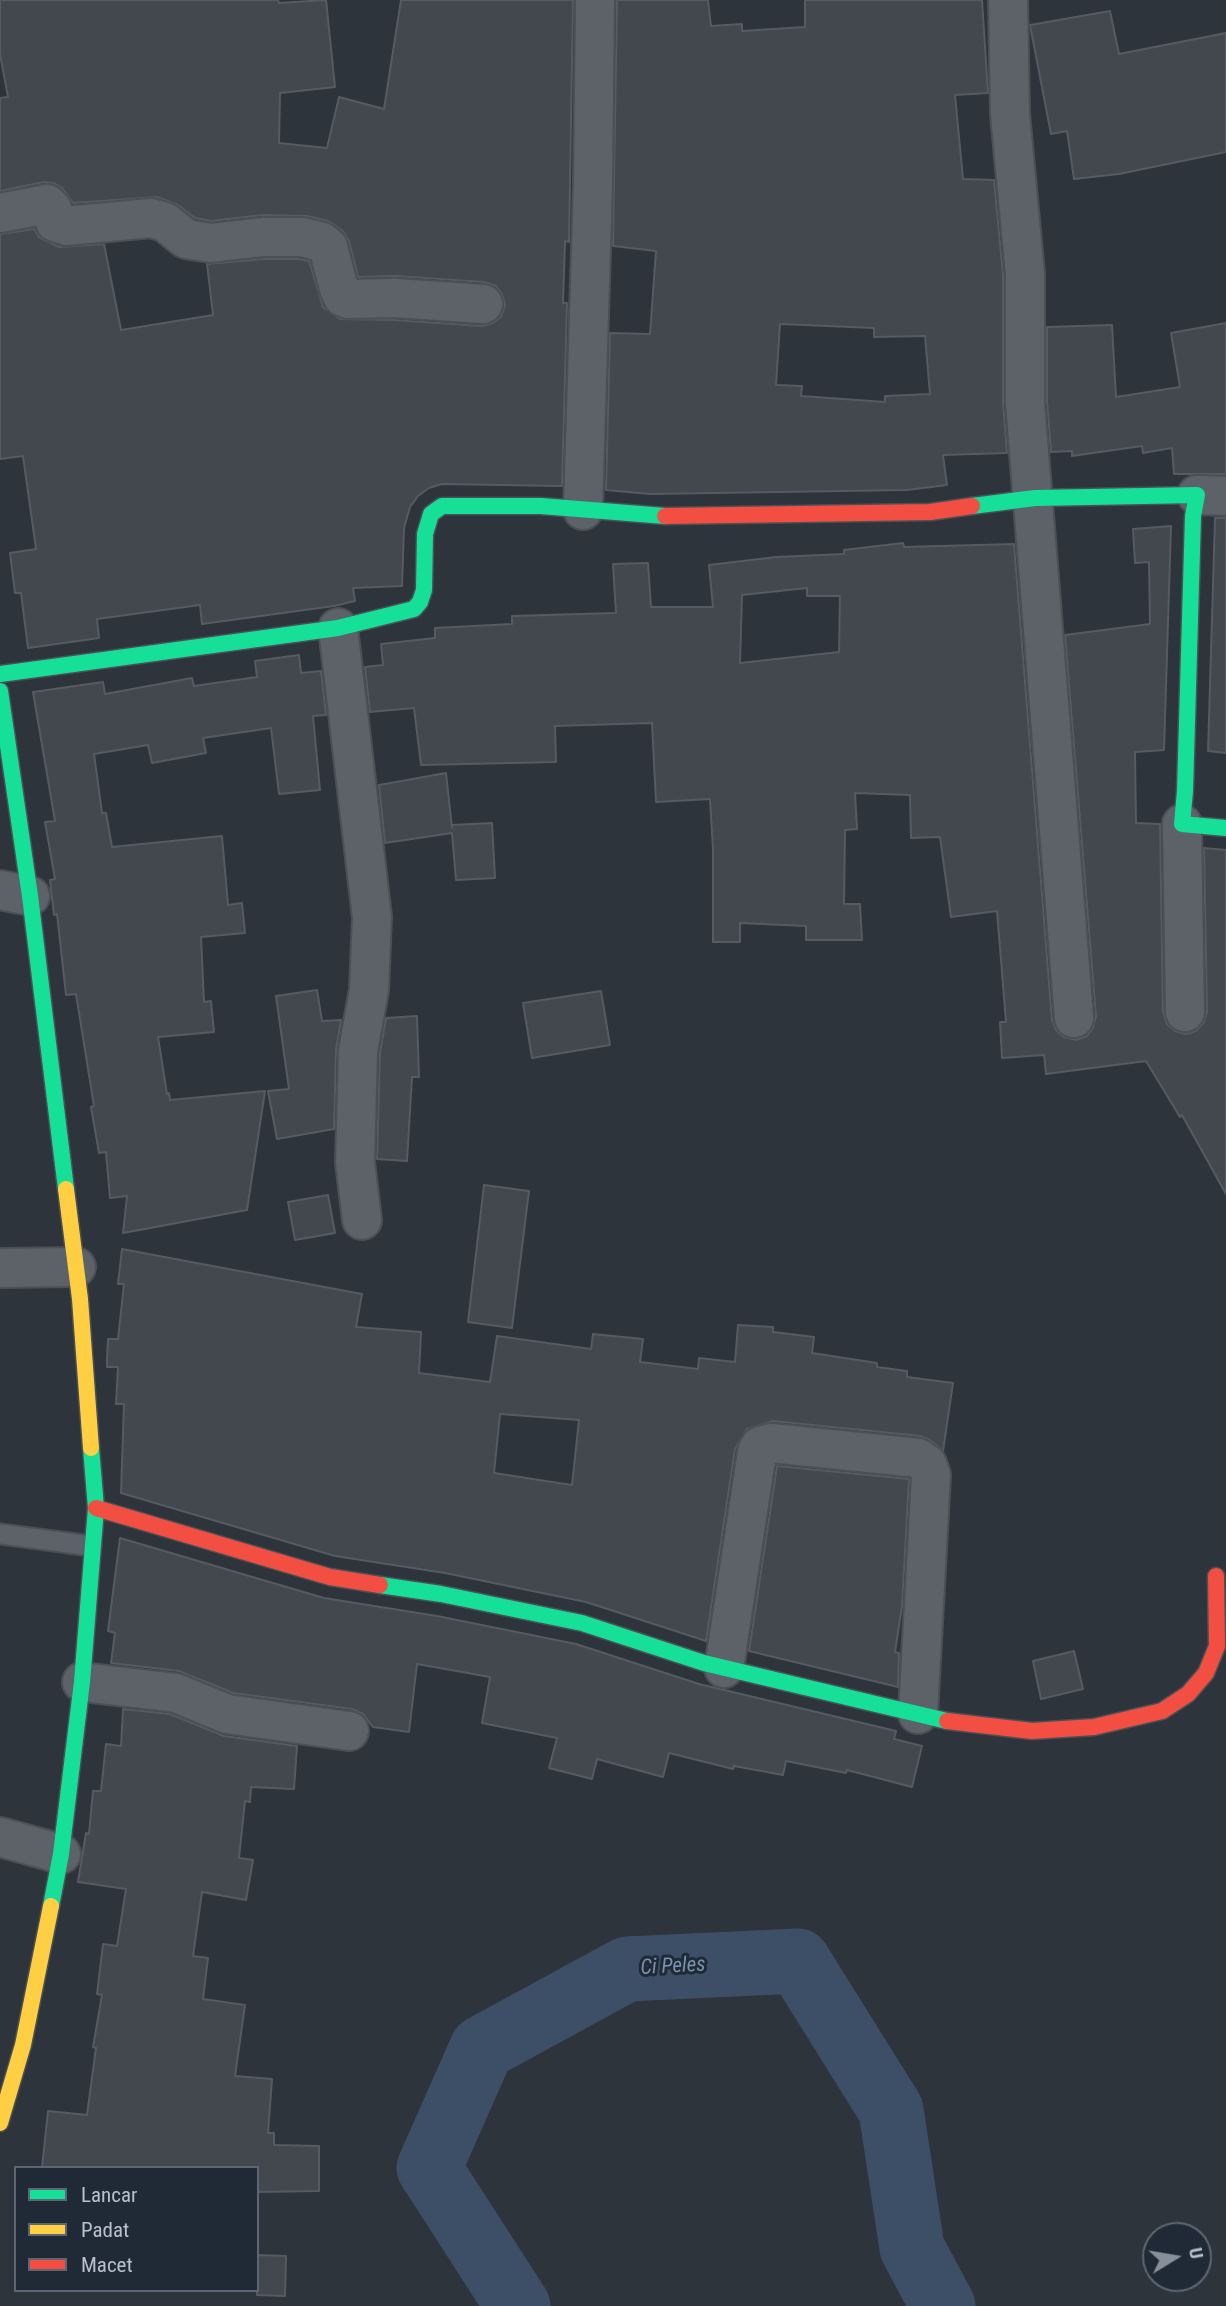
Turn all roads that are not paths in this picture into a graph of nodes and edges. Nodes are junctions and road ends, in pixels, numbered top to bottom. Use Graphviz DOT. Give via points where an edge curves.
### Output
graph roads {
  1 [pos="595,0"];
  2 [pos="1008,0"];
  3 [pos="0,213"];
  4 [pos="483,304"];
  5 [pos="1212,496"];
  6 [pos="1035,498"];
  7 [pos="583,510"];
  8 [pos="338,628"];
  9 [pos="0,674"];
  10 [pos="0,691"];
  11 [pos="1182,824"];
  12 [pos="1226,828"];
  13 [pos="15,893"];
  14 [pos="1185,1012"];
  15 [pos="1074,1018"];
  16 [pos="362,1220"];
  17 [pos="0,1268"];
  18 [pos="76,1268"];
  19 [pos="96,1508"];
  20 [pos="0,1534"];
  21 [pos="91,1546"];
  22 [pos="1216,1576"];
  23 [pos="724,1668"];
  24 [pos="82,1682"];
  25 [pos="918,1714"];
  26 [pos="349,1731"];
  27 [pos="0,1837"];
  28 [pos="61,1854"];
  29 [pos="0,2123"];
  1 -- 7 [label="street"];
  2 -- 6 [label="street" via="1010,114 1025,274 1026,402"];
  3 -- 4 [label="street" via="47,204 55,222 66,226 151,218 165,222 186,239 211,243 302,237 328,247 339,289 348,299"];
  5 -- 6 [label="street"];
  5 -- 11 [label="street" via="1193,516"];
  6 -- 7 [label="street" via="930,512 649,516"];
  6 -- 15 [label="street"];
  7 -- 8 [label="street" via="442,506 430,514 425,534 420,602 414,609"];
  8 -- 9 [label="street"];
  8 -- 16 [label="street" via="372,916 369,990 358,1051 355,1162"];
  10 -- 13 [label="street"];
  11 -- 12 [label="street"];
  11 -- 14 [label="street"];
  13 -- 18 [label="street"];
  17 -- 18 [label="street"];
  18 -- 19 [label="street"];
  19 -- 21 [label="street"];
  19 -- 23 [label="street" via="330,1577 583,1623"];
  20 -- 21 [label="lane"];
  21 -- 24 [label="street"];
  22 -- 25 [label="street" via="1217,1646 1206,1673 1188,1694 1162,1711 1094,1727 1032,1731"];
  23 -- 25 [label="street"];
  23 -- 25 [label="street" via="760,1446 771,1443 918,1458 927,1464 931,1475"];
  24 -- 26 [label="street" via="176,1693 226,1714"];
  24 -- 28 [label="street"];
  27 -- 28 [label="street"];
  28 -- 29 [label="street" via="23,2045"];
}
